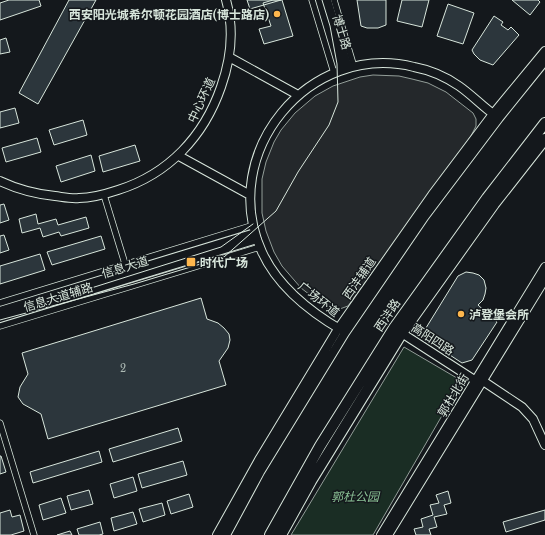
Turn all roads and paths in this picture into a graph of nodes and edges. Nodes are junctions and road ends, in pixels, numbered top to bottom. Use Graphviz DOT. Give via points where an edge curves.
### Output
graph roads {
  1 [pos="226,0"];
  2 [pos="312,0"];
  3 [pos="320,0"];
  4 [pos="327,0"];
  5 [pos="334,0"];
  6 [pos="545,51"];
  7 [pos="230,57"];
  8 [pos="545,62"];
  9 [pos="344,69"];
  10 [pos="298,95"];
  11 [pos="496,116"];
  12 [pos="545,123"];
  13 [pos="545,139"];
  14 [pos="179,156"];
  15 [pos="0,181"];
  16 [pos="104,195"];
  17 [pos="250,195"];
  18 [pos="257,236"];
  19 [pos="545,267"];
  20 [pos="127,272"];
  21 [pos="543,279"];
  22 [pos="0,303"];
  23 [pos="0,312"];
  24 [pos="0,318"];
  25 [pos="0,326"];
  26 [pos="398,330"];
  27 [pos="342,331"];
  28 [pos="479,381"];
  29 [pos="0,423"];
  30 [pos="1,432"];
  31 [pos="545,445"];
  32 [pos="34,535"];
  33 [pos="217,535"];
  34 [pos="226,535"];
  35 [pos="270,535"];
  36 [pos="281,535"];
  37 [pos="382,535"];
  38 [pos="388,535"];
  1 -- 7 [label="street, 中心环道" via="230,21"];
  2 -- 9 [label="street"];
  3 -- 9 [label="street, 博士路"];
  4 -- 9 [label="street, 博士路"];
  5 -- 9 [label="street"];
  6 -- 11 [label="street, 西沣辅道"];
  7 -- 10 [label="street"];
  7 -- 14 [label="street, 中心环道" via="210,114"];
  8 -- 11 [label="street, 西沣辅道"];
  9 -- 10 [label="street, 广场环道" via="323,78"];
  9 -- 11 [label="street, 广场环道" via="375,63 415,67 434,73 459,86"];
  10 -- 17 [label="street, 广场环道" via="280,113 266,134 253,171"];
  11 -- 27 [label="street, 西沣辅道"];
  12 -- 26 [label="highway, 西沣路" via="487,198"];
  13 -- 26 [label="highway, 西沣路"];
  14 -- 16 [label="street, 中心环道" via="142,181"];
  14 -- 17 [label="street"];
  15 -- 16 [label="street, 中心环道" via="40,194 80,198"];
  16 -- 20 [label="street"];
  17 -- 18 [label="street, 广场环道"];
  18 -- 20 [label="street, 信息大道"];
  18 -- 25 [label="street, 信息大道辅路"];
  18 -- 27 [label="street, 广场环道" via="277,276 291,293"];
  19 -- 21 [label="street, 郭杜北街"];
  20 -- 22 [label="street, 信息大道辅路"];
  20 -- 23 [label="street, 信息大道"];
  20 -- 24 [label="street, 信息大道"];
  21 -- 28 [label="street, 郭杜北街"];
  26 -- 28 [label="street, 高阳四路"];
  26 -- 35 [label="highway, 西沣路" via="320,446"];
  26 -- 36 [label="highway, 西沣路"];
  27 -- 33 [label="street, 西沣辅道" via="260,458"];
  27 -- 34 [label="street, 西沣辅道"];
  28 -- 31 [label="street, 高阳四路" via="522,407 533,419"];
  28 -- 37 [label="street, 郭杜北街"];
  28 -- 38 [label="street, 郭杜北街"];
  29 -- 30 [label="street"];
  30 -- 32 [label="street"];
}
